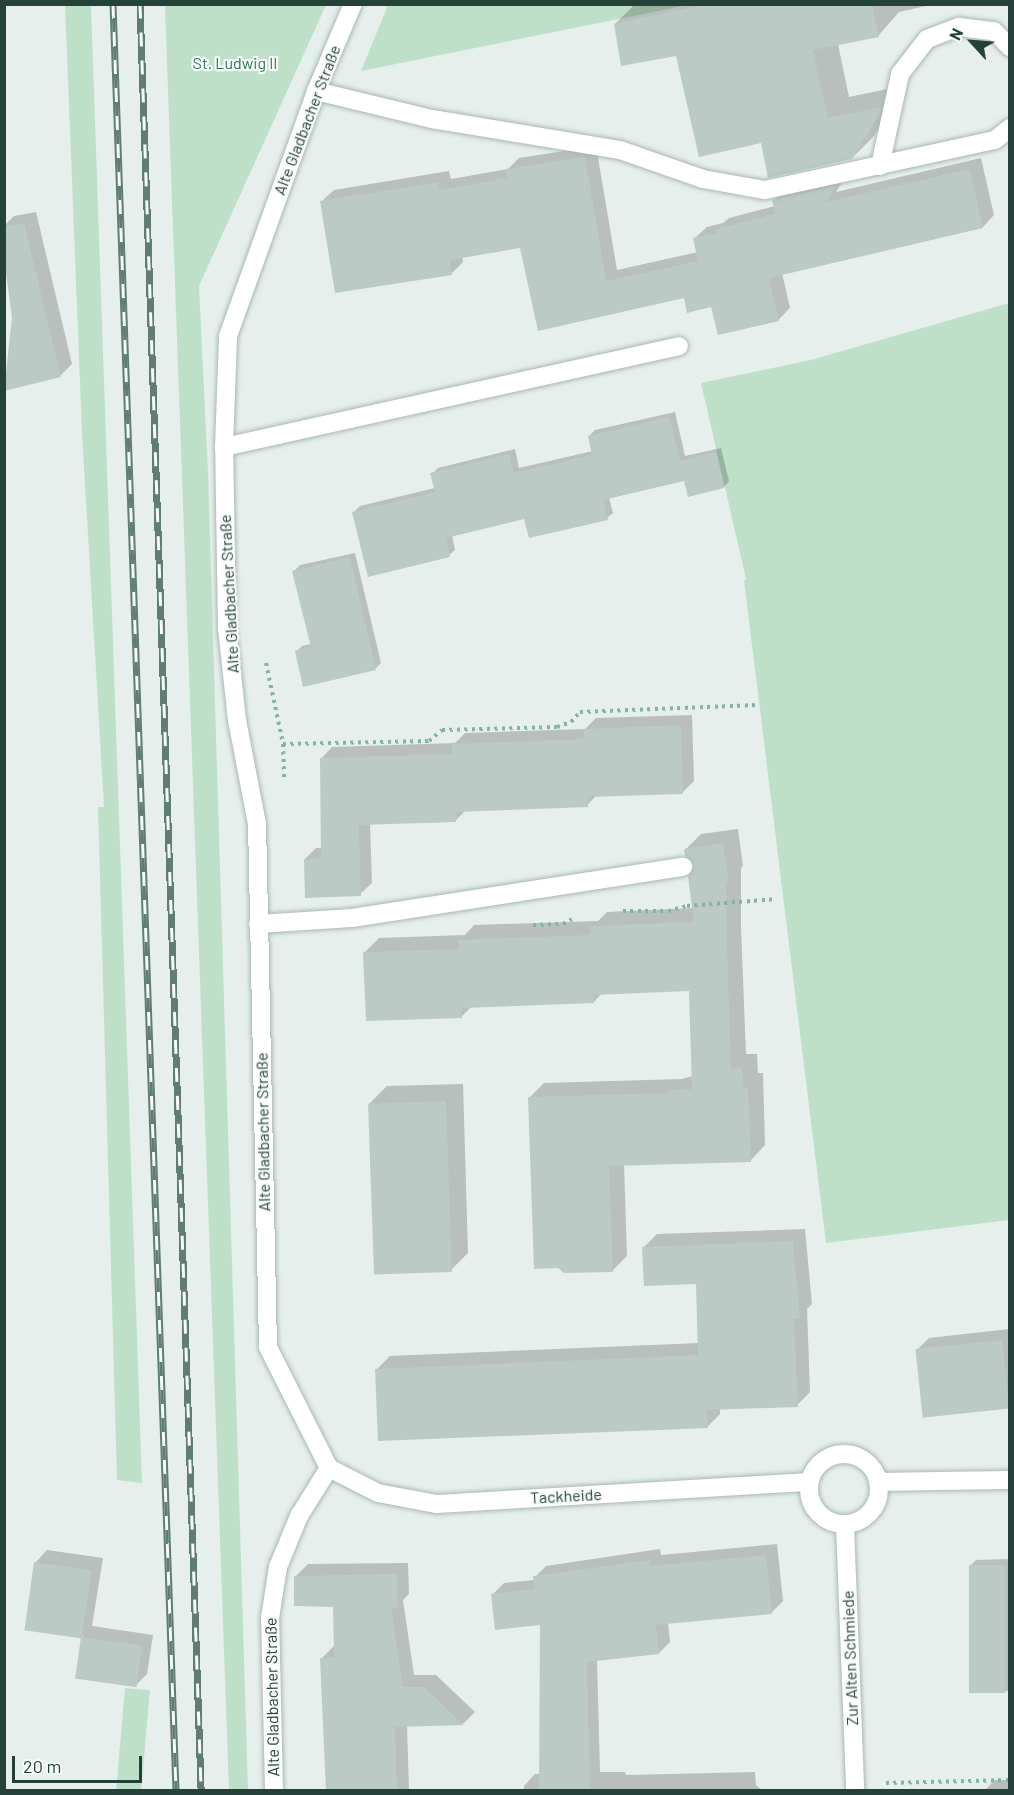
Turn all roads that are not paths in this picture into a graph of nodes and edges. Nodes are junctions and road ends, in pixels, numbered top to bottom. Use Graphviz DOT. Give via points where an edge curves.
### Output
graph roads {
  1 [pos="353,4"];
  2 [pos="1010,47"];
  3 [pos="316,91"];
  4 [pos="1010,128"];
  5 [pos="880,166"];
  6 [pos="679,346"];
  7 [pos="224,447"];
  8 [pos="682,867"];
  9 [pos="258,924"];
  10 [pos="329,1468"];
  11 [pos="1010,1480"];
  12 [pos="809,1482"];
  13 [pos="878,1482"];
  14 [pos="845,1524"];
  15 [pos="855,1787"];
  16 [pos="274,1791"];
  1 -- 3 [label="street, Alte Gladbacher Straße"];
  2 -- 5 [label="street" via="994,31 959,27 927,39 900,74"];
  3 -- 5 [label="street" via="432,119 620,150 703,179 765,190"];
  3 -- 7 [label="street, Alte Gladbacher Straße" via="228,336"];
  4 -- 5 [label="street" via="995,140"];
  6 -- 7 [label="street"];
  7 -- 9 [label="street, Alte Gladbacher Straße" via="227,628 237,720 257,825"];
  8 -- 9 [label="street" via="352,918"];
  9 -- 10 [label="street, Alte Gladbacher Straße" via="268,1347"];
  10 -- 12 [label="street, Tackheide" via="378,1493 436,1504"];
  10 -- 16 [label="street, Alte Gladbacher Straße" via="299,1516 278,1567 270,1618"];
  11 -- 13 [label="street"];
  12 -- 13 [label="street" via="820,1462 841,1454 869,1464"];
  12 -- 14 [label="street" via="816,1512 834,1523"];
  13 -- 14 [label="street" via="878,1494 867,1515"];
  14 -- 15 [label="street, Zur Alten Schmiede"];
}
